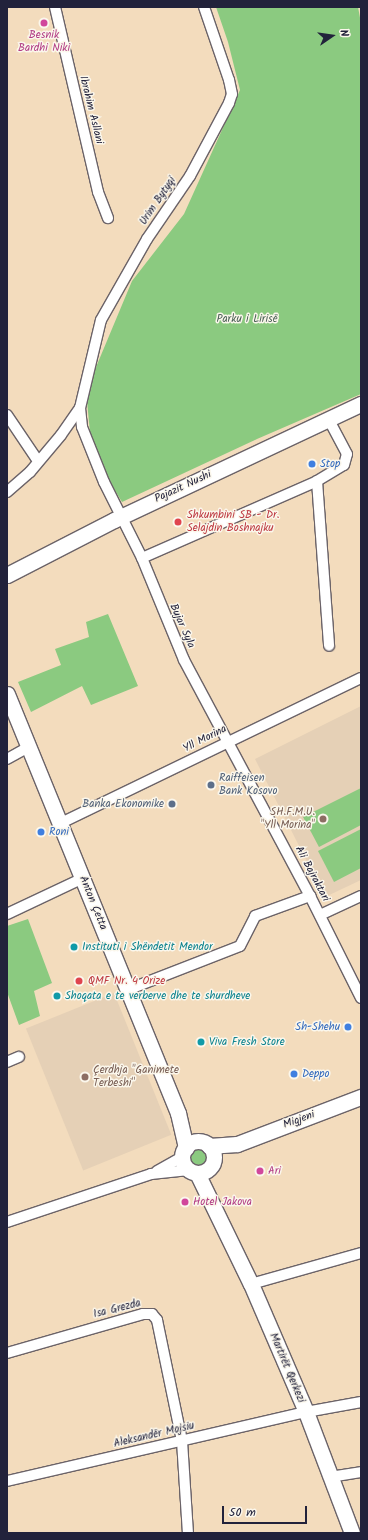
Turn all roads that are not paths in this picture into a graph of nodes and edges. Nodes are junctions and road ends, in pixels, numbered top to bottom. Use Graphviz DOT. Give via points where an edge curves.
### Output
graph roads {
  1 [pos="55,7"];
  2 [pos="204,7"];
  3 [pos="108,218"];
  4 [pos="361,404"];
  5 [pos="80,408"];
  6 [pos="7,415"];
  7 [pos="328,419"];
  8 [pos="38,461"];
  9 [pos="317,482"];
  10 [pos="7,492"];
  11 [pos="120,517"];
  12 [pos="142,558"];
  13 [pos="7,575"];
  14 [pos="329,646"];
  15 [pos="361,678"];
  16 [pos="7,694"];
  17 [pos="228,741"];
  18 [pos="29,747"];
  19 [pos="7,759"];
  20 [pos="61,823"];
  21 [pos="83,878"];
  22 [pos="310,896"];
  23 [pos="361,896"];
  24 [pos="7,914"];
  25 [pos="320,915"];
  26 [pos="127,990"];
  27 [pos="361,998"];
  28 [pos="19,1057"];
  29 [pos="7,1062"];
  30 [pos="361,1097"];
  31 [pos="178,1113"];
  32 [pos="205,1144"];
  33 [pos="236,1144"];
  34 [pos="196,1163"];
  35 [pos="151,1174"];
  36 [pos="7,1222"];
  37 [pos="361,1253"];
  38 [pos="251,1284"];
  39 [pos="7,1352"];
  40 [pos="361,1402"];
  41 [pos="306,1412"];
  42 [pos="182,1442"];
  43 [pos="361,1472"];
  44 [pos="330,1477"];
  45 [pos="7,1481"];
  46 [pos="188,1533"];
  47 [pos="352,1533"];
  1 -- 3 [label="street, Ibrahim Asllani" via="98,192"];
  2 -- 5 [label="street, Urim Bytyqi" via="232,94 190,176 147,239 101,320"];
  4 -- 7 [label="street, Pajazit Nushi"];
  5 -- 8 [label="street, Urim Bytyqi"];
  5 -- 11 [label="street, Urim Bytyqi" via="85,437"];
  6 -- 8 [label="street"];
  7 -- 9 [label="street" via="346,450 347,458 344,465"];
  7 -- 11 [label="street, Pajazit Nushi"];
  8 -- 10 [label="street, Urim Bytyqi"];
  9 -- 12 [label="street"];
  9 -- 14 [label="street"];
  11 -- 12 [label="street, Bujar Syla"];
  11 -- 13 [label="street, Pajazit Nushi"];
  12 -- 17 [label="street, Bujar Syla" via="184,660"];
  15 -- 17 [label="street, Yll Morina"];
  16 -- 18 [label="street, Anton Çetta"];
  17 -- 20 [label="street, Yll Morina"];
  17 -- 22 [label="street, Ali Bajraktari"];
  18 -- 19 [label="street"];
  18 -- 20 [label="street, Anton Çetta"];
  20 -- 21 [label="street, Anton Çetta"];
  21 -- 24 [label="street"];
  21 -- 26 [label="street, Anton Çetta"];
  22 -- 25 [label="street, Ali Bajraktari"];
  22 -- 26 [label="street" via="254,916 240,946"];
  23 -- 25 [label="street"];
  25 -- 27 [label="street, Ali Bajraktari"];
  26 -- 31 [label="street, Anton Çetta"];
  28 -- 29 [label="street"];
  30 -- 33 [label="street, Migjeni"];
  31 -- 32 [label="street, Anton Çetta"];
  31 -- 34 [label="street, Anton Çetta"];
  32 -- 33 [label="street, Migjeni"];
  32 -- 34 [label="street, Migjeni"];
  32 -- 34 [label="street"];
  33 -- 34 [label="street, Migjeni"];
  34 -- 35 [label="street"];
  34 -- 35 [label="street"];
  34 -- 38 [label="street, Martirët Qerkezi"];
  35 -- 36 [label="street"];
  37 -- 38 [label="street"];
  38 -- 41 [label="street, Martirët Qerkezi"];
  39 -- 42 [label="street, Isa Grezda" via="143,1314 152,1314 158,1320"];
  40 -- 41 [label="street, Aleksandër Mojsiu"];
  41 -- 42 [label="street, Aleksandër Mojsiu"];
  41 -- 44 [label="street, Martirët Qerkezi"];
  42 -- 45 [label="street, Aleksandër Mojsiu"];
  42 -- 46 [label="street"];
  43 -- 44 [label="street"];
  44 -- 47 [label="street, Martirët Qerkezi"];
}
